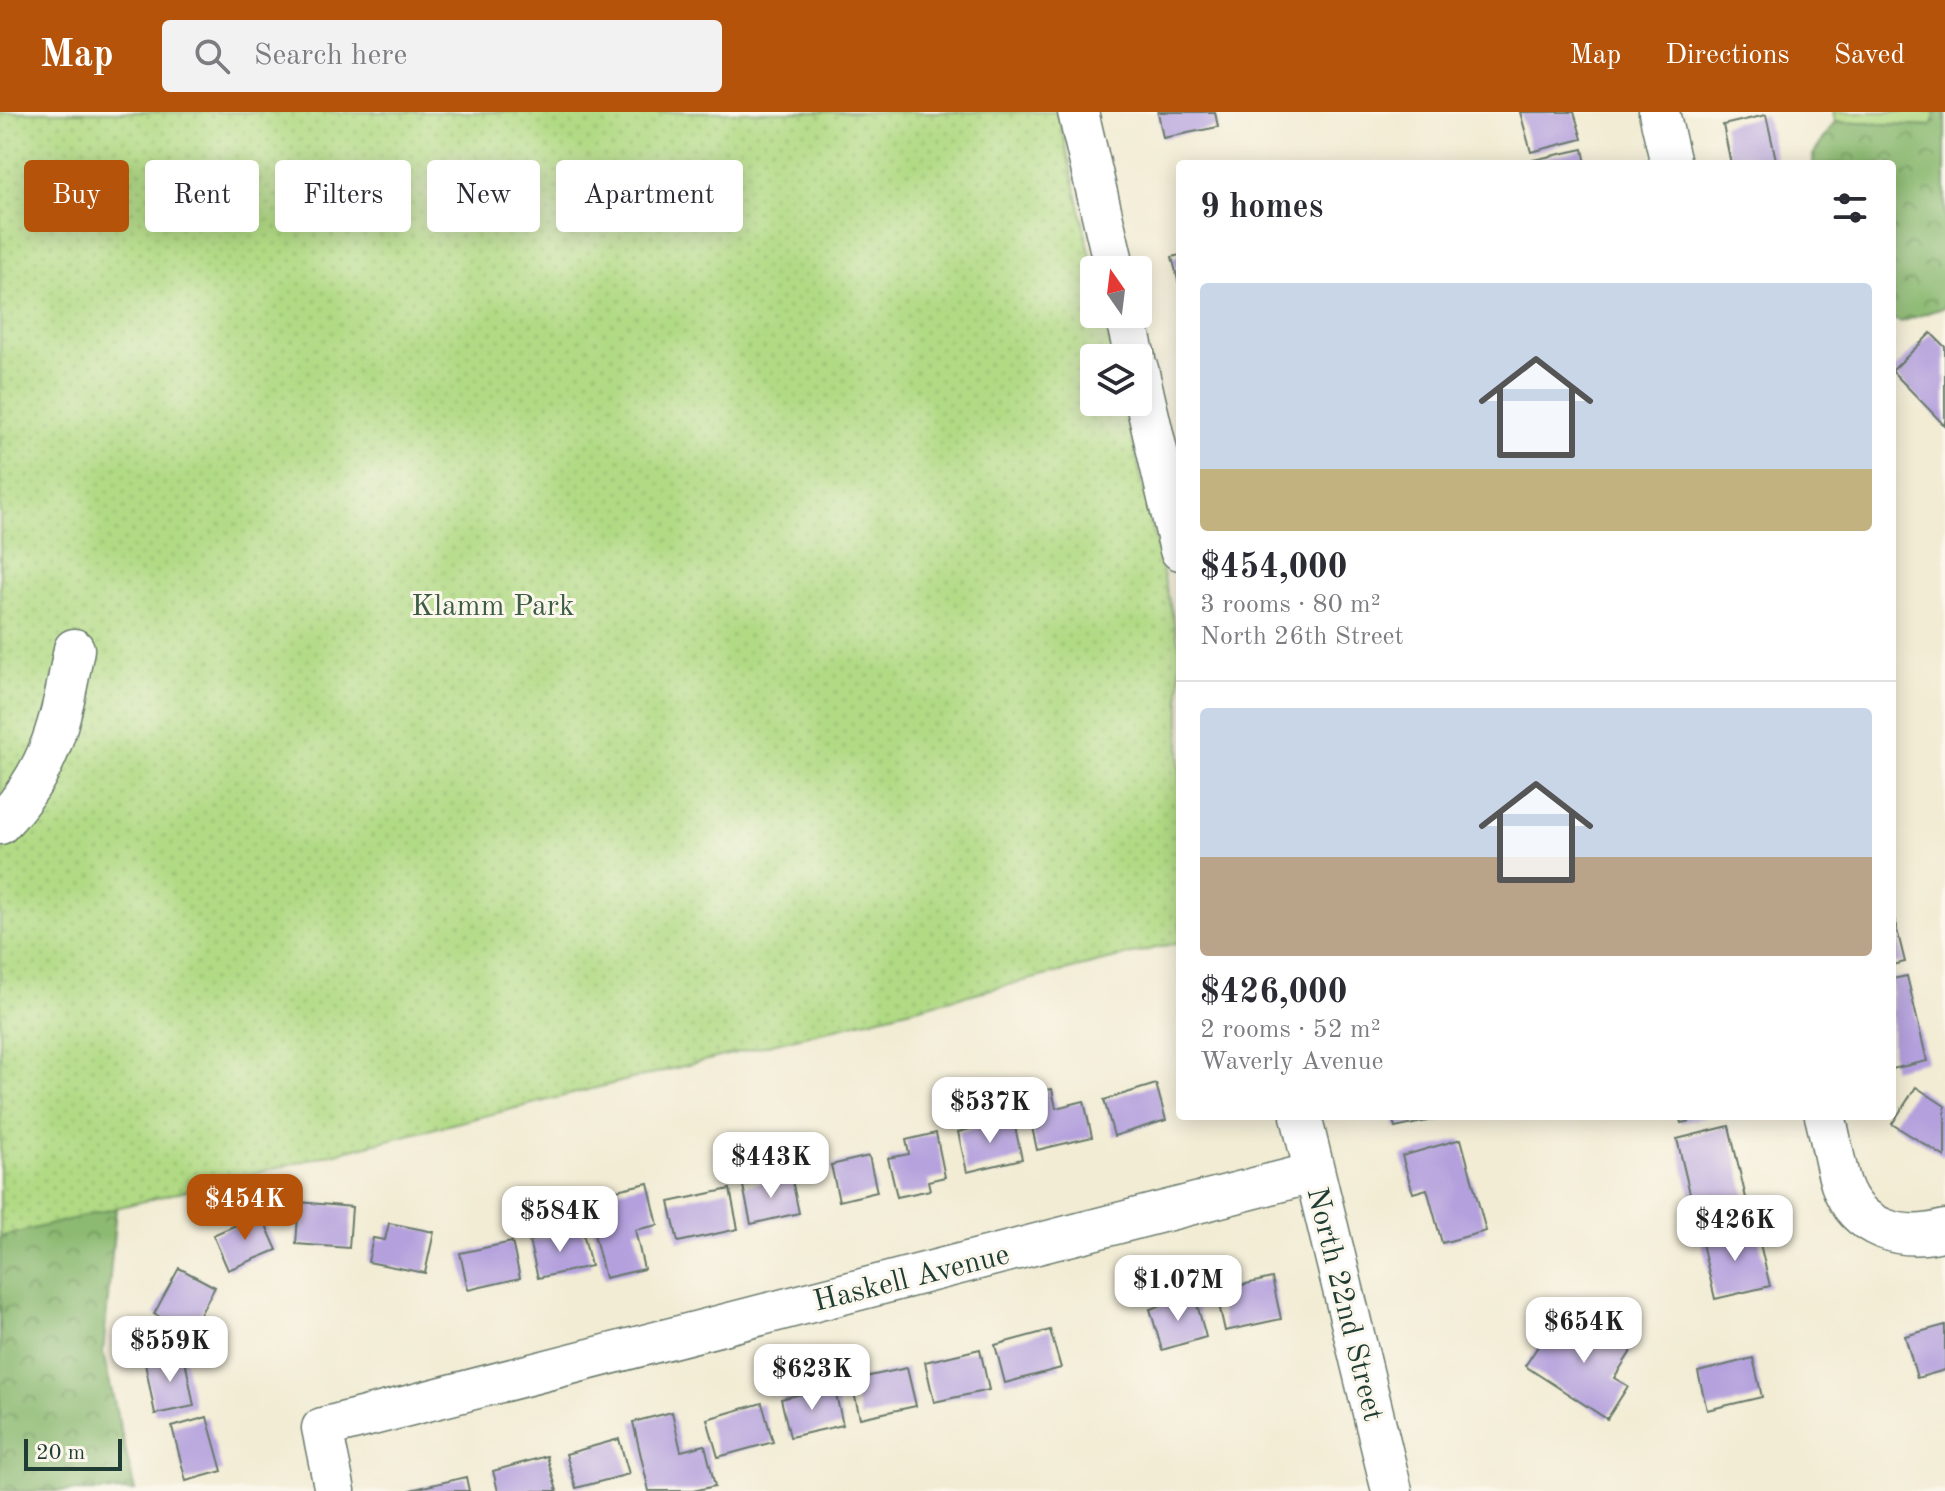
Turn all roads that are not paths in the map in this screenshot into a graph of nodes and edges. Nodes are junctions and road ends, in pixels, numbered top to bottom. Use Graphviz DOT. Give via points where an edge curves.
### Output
graph roads {
  1 [pos="1078,112"];
  2 [pos="1659,112"];
  3 [pos="1670,160"];
  4 [pos="1112,256"];
  5 [pos="1149,416"];
  6 [pos="1176,533"];
  7 [pos="74,649"];
  8 [pos="0,824"];
  9 [pos="1302,1120"];
  10 [pos="1826,1120"];
  11 [pos="1313,1173"];
  12 [pos="1945,1230"];
  13 [pos="335,1491"];
  14 [pos="1392,1491"];
  1 -- 4 [label="street"];
  2 -- 3 [label="street"];
  5 -- 6 [label="street"];
  7 -- 8 [label="street" via="62,716 46,758 28,791"];
  9 -- 11 [label="street, North 22nd Street"];
  10 -- 12 [label="street" via="1842,1186 1860,1214 1888,1232 1922,1237"];
  11 -- 13 [label="street, Haskell Avenue" via="322,1428"];
  11 -- 14 [label="street, North 22nd Street"];
}
